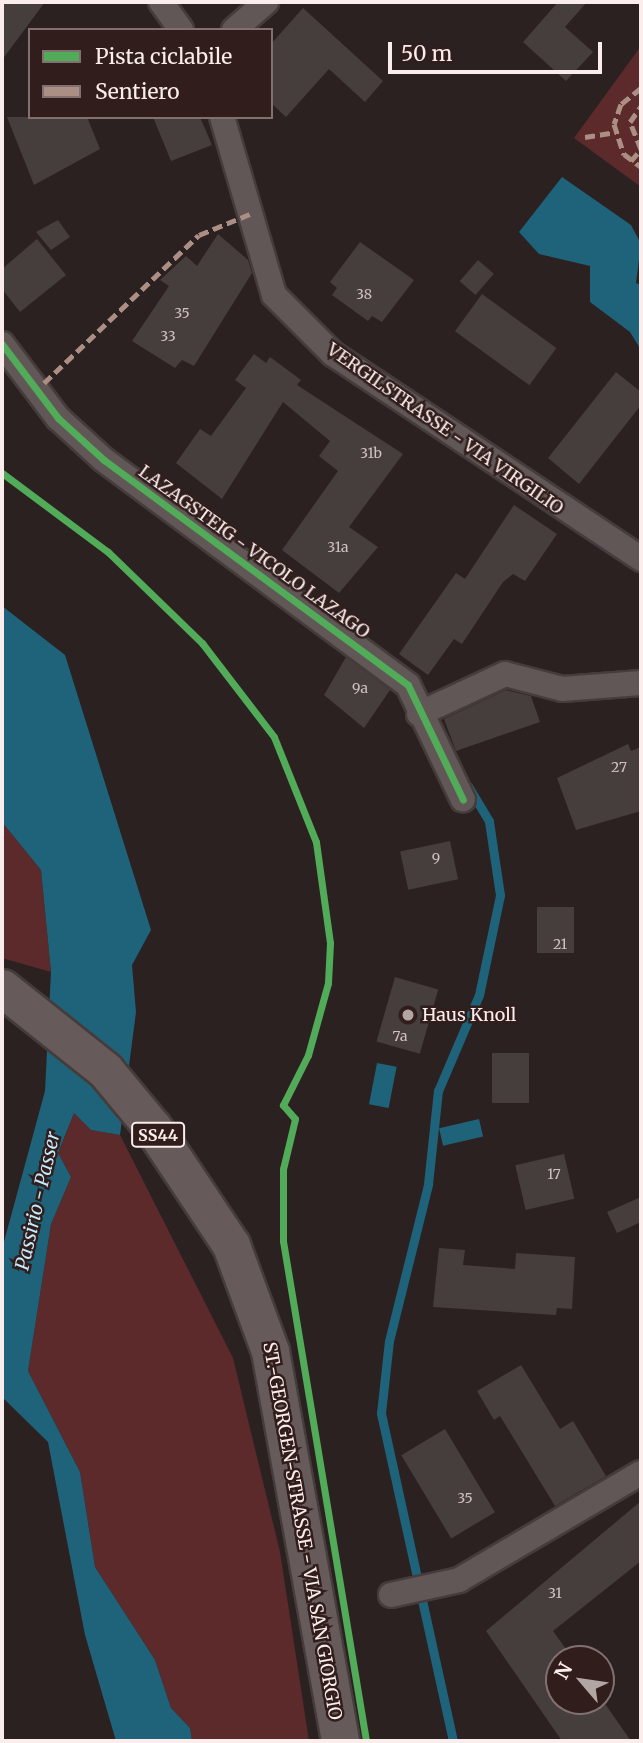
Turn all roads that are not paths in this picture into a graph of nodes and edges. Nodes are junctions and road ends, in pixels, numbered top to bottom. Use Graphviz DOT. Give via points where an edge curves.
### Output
graph roads {
  1 [pos="161,2"];
  2 [pos="266,2"];
  3 [pos="180,28"];
  4 [pos="236,28"];
  5 [pos="223,119"];
  6 [pos="2,344"];
  7 [pos="641,559"];
  8 [pos="641,683"];
  9 [pos="419,714"];
  10 [pos="463,800"];
  11 [pos="2,988"];
  12 [pos="641,1473"];
  13 [pos="391,1595"];
  14 [pos="340,1741"];
  1 -- 3 [label="street"];
  2 -- 4 [label="street"];
  5 -- 7 [label="street, VERGILSTRASSE - VIA VIRGILIO" via="274,295 333,354"];
  6 -- 9 [label="street, LAZAGSTEIG - VICOLO LAZAGO" via="58,418 104,460 408,685"];
  8 -- 9 [label="street" via="562,689 505,674"];
  9 -- 10 [label="street, LAZAGSTEIG - VICOLO LAZAGO"];
  11 -- 14 [label="main road, ST.-GEORGEN-STRASSE - VIA SAN GIORGIO / SS44" via="105,1070 153,1128 231,1245 262,1322"];
  12 -- 13 [label="street" via="459,1580"];
}
